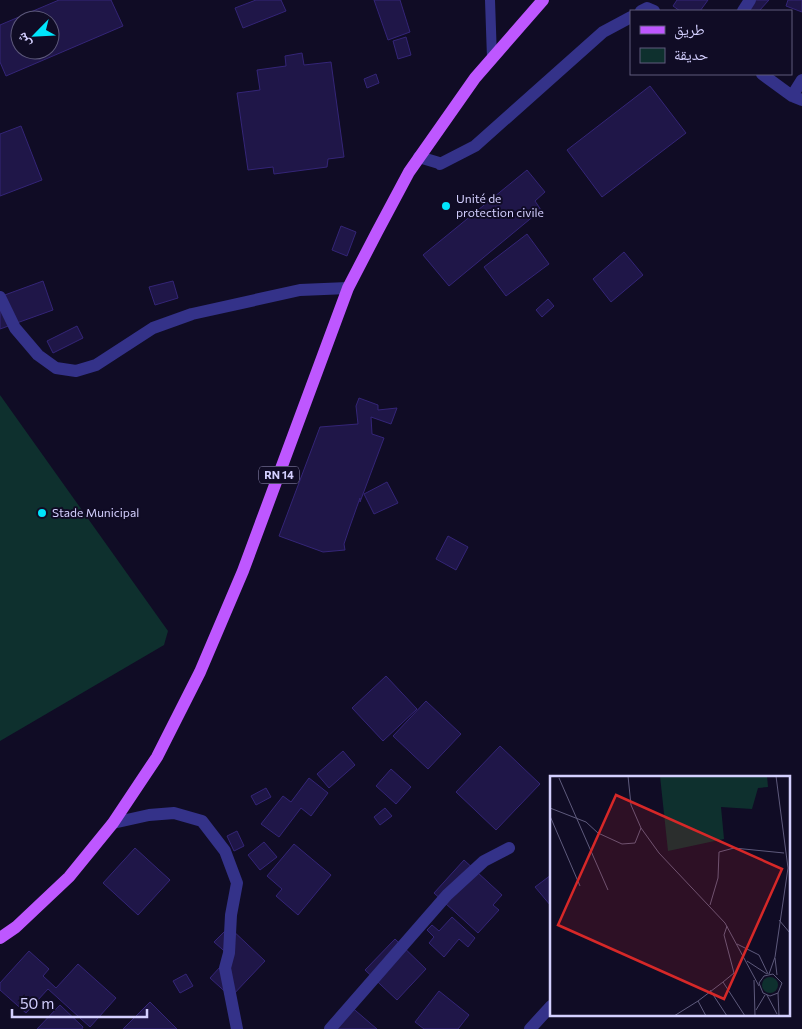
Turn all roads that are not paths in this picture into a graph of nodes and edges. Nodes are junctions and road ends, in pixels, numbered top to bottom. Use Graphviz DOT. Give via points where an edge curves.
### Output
graph roads {
  1 [pos="490,0"];
  2 [pos="543,0"];
  3 [pos="630,18"];
  4 [pos="492,58"];
  5 [pos="763,75"];
  6 [pos="802,80"];
  7 [pos="797,98"];
  8 [pos="419,157"];
  9 [pos="348,288"];
  10 [pos="0,297"];
  11 [pos="113,823"];
  12 [pos="509,848"];
  13 [pos="0,938"];
  14 [pos="550,1007"];
  15 [pos="237,1029"];
  16 [pos="330,1029"];
  17 [pos="530,1029"];
  1 -- 4 [label="lane"];
  2 -- 4 [label="main road, RN 14"];
  3 -- 8 [label="street" via="603,32 475,146 440,164"];
  4 -- 8 [label="main road, RN 14"];
  5 -- 7 [label="street"];
  6 -- 7 [label="street"];
  8 -- 9 [label="main road, RN 14"];
  9 -- 10 [label="street" via="300,290 192,314 153,328 96,365 76,371 56,368 38,355 15,328"];
  9 -- 11 [label="main road, RN 14" via="243,571 200,672 157,757"];
  11 -- 13 [label="main road, RN 14" via="69,877"];
  11 -- 15 [label="street" via="174,812 202,821 225,851 237,883 231,915 230,953 225,968"];
  12 -- 16 [label="street" via="484,861 447,895"];
  14 -- 17 [label="street"];
}
